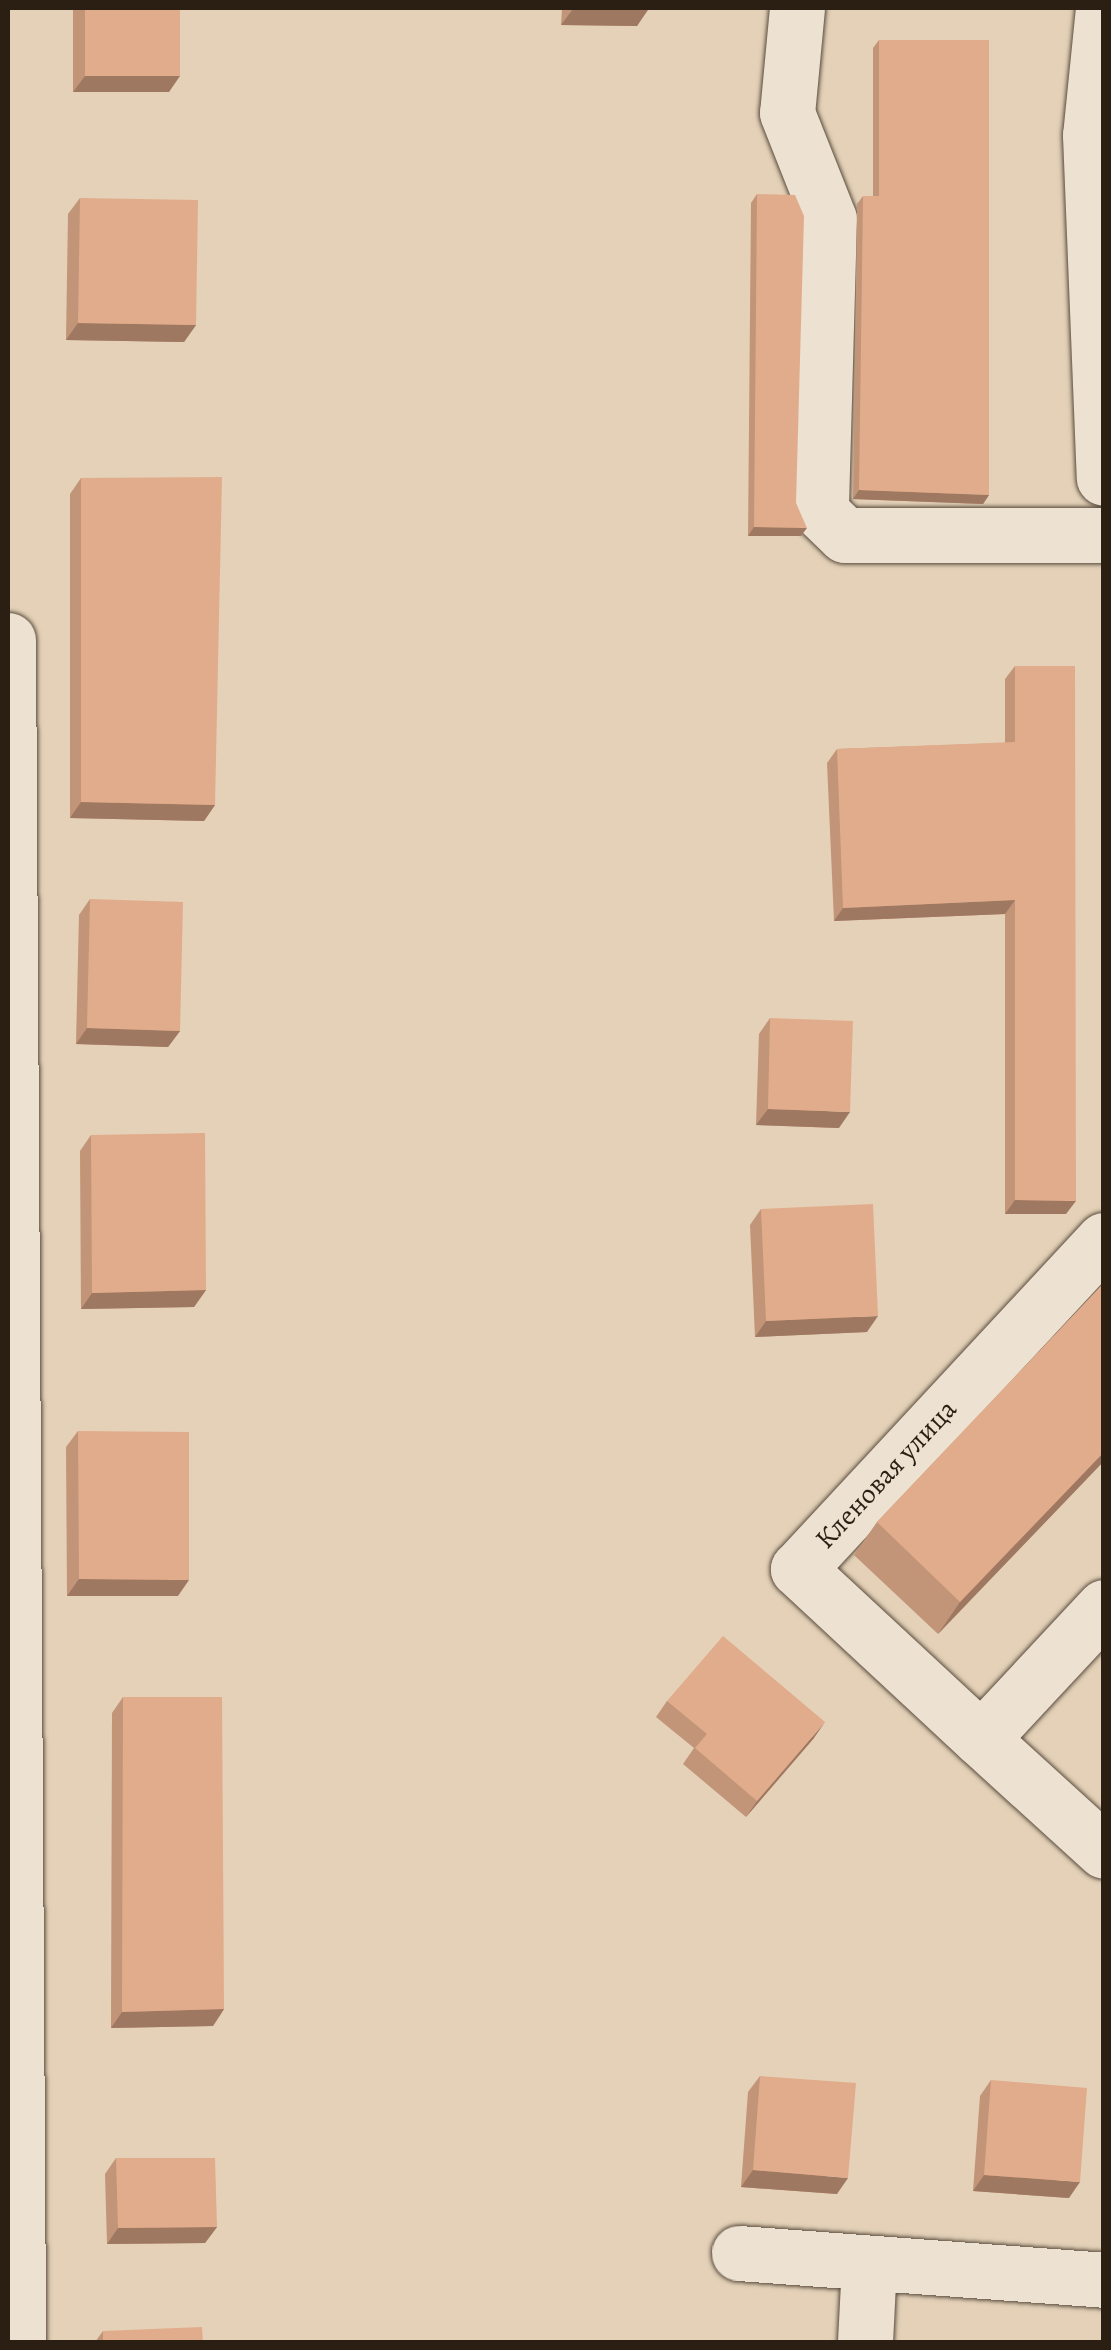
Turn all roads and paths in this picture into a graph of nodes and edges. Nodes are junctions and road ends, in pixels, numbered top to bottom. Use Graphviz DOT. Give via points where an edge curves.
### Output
graph roads {
  1 [pos="797,8"];
  2 [pos="1104,8"];
  3 [pos="1097,142"];
  4 [pos="1104,478"];
  5 [pos="1104,535"];
  6 [pos="8,640"];
  7 [pos="1104,1240"];
  8 [pos="1104,1607"];
  9 [pos="981,1739"];
  10 [pos="1104,1852"];
  11 [pos="739,2253"];
  12 [pos="870,2263"];
  13 [pos="1104,2280"];
  14 [pos="18,2342"];
  15 [pos="865,2342"];
  1 -- 5 [label="street" via="787,113 828,219 821,512 845,535"];
  2 -- 3 [label="street"];
  3 -- 4 [label="street"];
  6 -- 14 [label="street"];
  7 -- 9 [label="street, Кленовая улица" via="798,1569"];
  8 -- 9 [label="street"];
  9 -- 10 [label="street, Кленовая улица"];
  11 -- 12 [label="street"];
  12 -- 13 [label="street"];
  12 -- 15 [label="street"];
}
